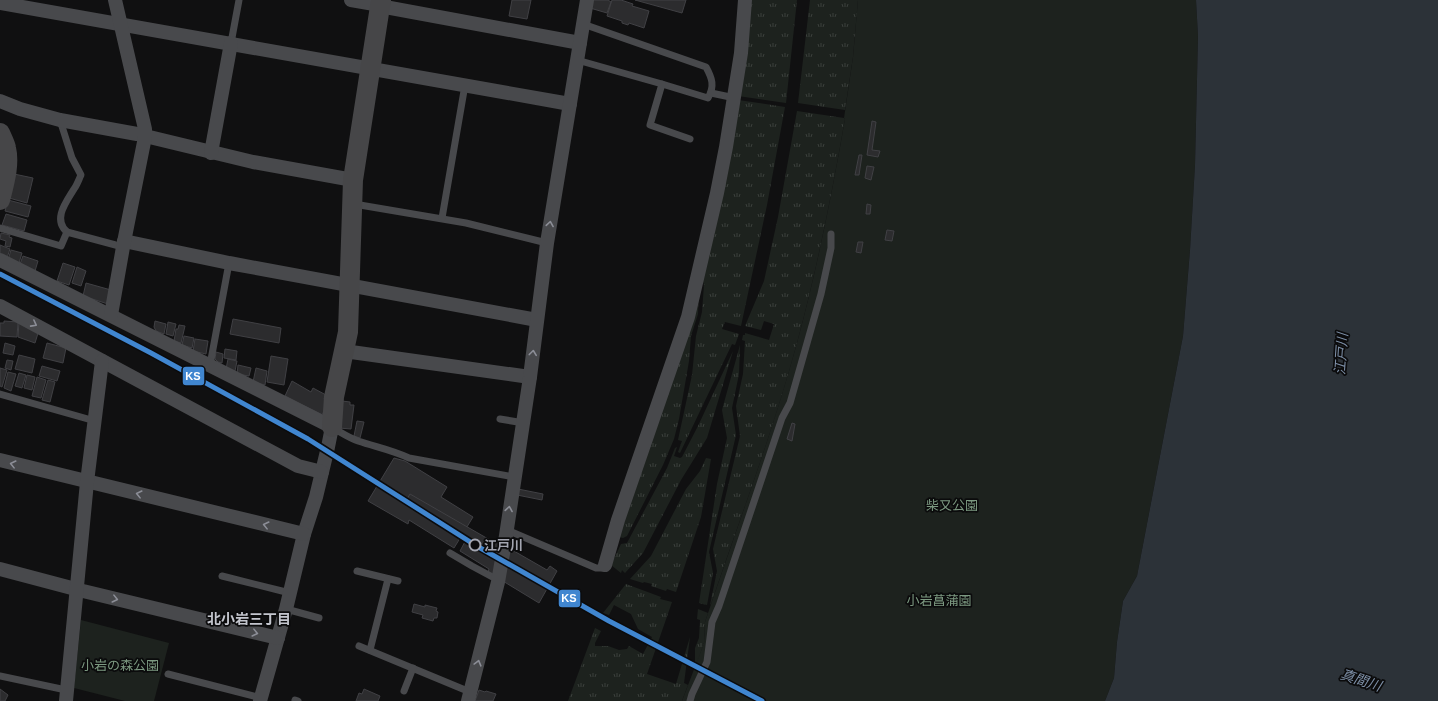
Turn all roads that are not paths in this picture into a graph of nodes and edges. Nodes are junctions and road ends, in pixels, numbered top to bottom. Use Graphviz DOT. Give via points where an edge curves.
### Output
graph roads {
  1 [pos="114,0"];
  2 [pos="239,0"];
  3 [pos="351,0"];
  4 [pos="587,0"];
  5 [pos="745,0"];
  6 [pos="0,3"];
  7 [pos="381,4"];
  8 [pos="120,24"];
  9 [pos="583,24"];
  10 [pos="231,43"];
  11 [pos="580,43"];
  12 [pos="577,60"];
  13 [pos="370,69"];
  14 [pos="662,84"];
  15 [pos="466,85"];
  16 [pos="711,93"];
  17 [pos="735,98"];
  18 [pos="0,101"];
  19 [pos="570,104"];
  20 [pos="60,120"];
  21 [pos="0,133"];
  22 [pos="145,137"];
  23 [pos="690,139"];
  24 [pos="211,153"];
  25 [pos="353,180"];
  26 [pos="0,200"];
  27 [pos="352,204"];
  28 [pos="442,218"];
  29 [pos="0,228"];
  30 [pos="67,232"];
  31 [pos="831,234"];
  32 [pos="547,243"];
  33 [pos="124,244"];
  34 [pos="0,260"];
  35 [pos="229,263"];
  36 [pos="349,285"];
  37 [pos="0,306"];
  38 [pos="111,315"];
  39 [pos="537,320"];
  40 [pos="344,351"];
  41 [pos="102,361"];
  42 [pos="210,365"];
  43 [pos="530,377"];
  44 [pos="0,394"];
  45 [pos="500,419"];
  46 [pos="95,421"];
  47 [pos="524,423"];
  48 [pos="332,427"];
  49 [pos="0,460"];
  50 [pos="322,472"];
  51 [pos="514,477"];
  52 [pos="87,482"];
  53 [pos="507,530"];
  54 [pos="304,534"];
  55 [pos="450,553"];
  56 [pos="605,566"];
  57 [pos="0,569"];
  58 [pos="357,571"];
  59 [pos="222,576"];
  60 [pos="388,579"];
  61 [pos="498,580"];
  62 [pos="398,581"];
  63 [pos="77,590"];
  64 [pos="290,593"];
  65 [pos="286,609"];
  66 [pos="319,618"];
  67 [pos="278,638"];
  68 [pos="359,646"];
  69 [pos="370,650"];
  70 [pos="413,668"];
  71 [pos="168,674"];
  72 [pos="0,676"];
  73 [pos="404,690"];
  74 [pos="66,696"];
  75 [pos="469,696"];
  76 [pos="260,700"];
  77 [pos="690,701"];
  1 -- 8 [label="street"];
  2 -- 10 [label="lane"];
  3 -- 7 [label="street"];
  4 -- 9 [label="street"];
  5 -- 17 [label="street"];
  6 -- 8 [label="street"];
  7 -- 11 [label="street"];
  7 -- 13 [label="street"];
  8 -- 10 [label="street"];
  8 -- 22 [label="street"];
  9 -- 11 [label="street"];
  9 -- 16 [label="lane" via="706,67 712,79"];
  10 -- 13 [label="street"];
  10 -- 24 [label="street"];
  11 -- 12 [label="street"];
  12 -- 14 [label="lane"];
  12 -- 19 [label="street"];
  13 -- 15 [label="street"];
  13 -- 25 [label="street"];
  14 -- 16 [label="lane" via="708,98"];
  14 -- 23 [label="lane" via="650,125"];
  15 -- 19 [label="street"];
  15 -- 28 [label="lane"];
  16 -- 17 [label="lane"];
  17 -- 56 [label="street" via="717,193 688,317 618,520"];
  18 -- 20 [label="street"];
  32 -- 19 [label="street, one-way"];
  20 -- 22 [label="street"];
  20 -- 30 [label="lane" via="72,158 81,174 65,203 60,220"];
  21 -- 26 [label="street" via="6,148 7,168"];
  22 -- 24 [label="street"];
  22 -- 33 [label="street"];
  24 -- 25 [label="street"];
  25 -- 27 [label="street"];
  27 -- 28 [label="lane"];
  27 -- 36 [label="street"];
  28 -- 32 [label="lane"];
  29 -- 30 [label="lane" via="61,246"];
  30 -- 33 [label="lane"];
  31 -- 77 [label="lane" via="831,248 821,294 790,403 782,418 712,622 707,662"];
  32 -- 39 [label="street"];
  33 -- 35 [label="street"];
  33 -- 38 [label="street"];
  34 -- 38 [label="street"];
  35 -- 36 [label="street"];
  35 -- 42 [label="lane"];
  36 -- 39 [label="street"];
  36 -- 40 [label="street" via="348,332"];
  37 -- 41 [label="street, one-way"];
  38 -- 42 [label="street"];
  43 -- 39 [label="street, one-way"];
  40 -- 43 [label="street"];
  40 -- 48 [label="street" via="334,397"];
  41 -- 46 [label="street"];
  41 -- 50 [label="street" via="298,466"];
  42 -- 48 [label="street"];
  43 -- 47 [label="street"];
  44 -- 46 [label="lane"];
  45 -- 47 [label="lane"];
  46 -- 52 [label="street"];
  47 -- 51 [label="street"];
  48 -- 50 [label="street"];
  48 -- 51 [label="lane" via="360,442 396,451 409,458"];
  52 -- 49 [label="street, one-way"];
  50 -- 54 [label="street"];
  53 -- 51 [label="street, one-way"];
  54 -- 52 [label="street, one-way"];
  52 -- 63 [label="street"];
  53 -- 56 [label="lane" via="596,568"];
  53 -- 61 [label="street"];
  54 -- 64 [label="street"];
  55 -- 61 [label="lane"];
  57 -- 63 [label="street"];
  58 -- 60 [label="lane"];
  59 -- 64 [label="lane"];
  60 -- 62 [label="lane"];
  60 -- 69 [label="lane"];
  75 -- 61 [label="street, one-way"];
  63 -- 67 [label="street, one-way"];
  63 -- 74 [label="street"];
  64 -- 65 [label="street"];
  65 -- 66 [label="lane"];
  65 -- 67 [label="street"];
  67 -- 76 [label="street"];
  68 -- 69 [label="lane"];
  69 -- 70 [label="lane"];
  70 -- 73 [label="lane"];
  70 -- 75 [label="lane"];
  71 -- 76 [label="lane"];
  72 -- 74 [label="lane"];
}
